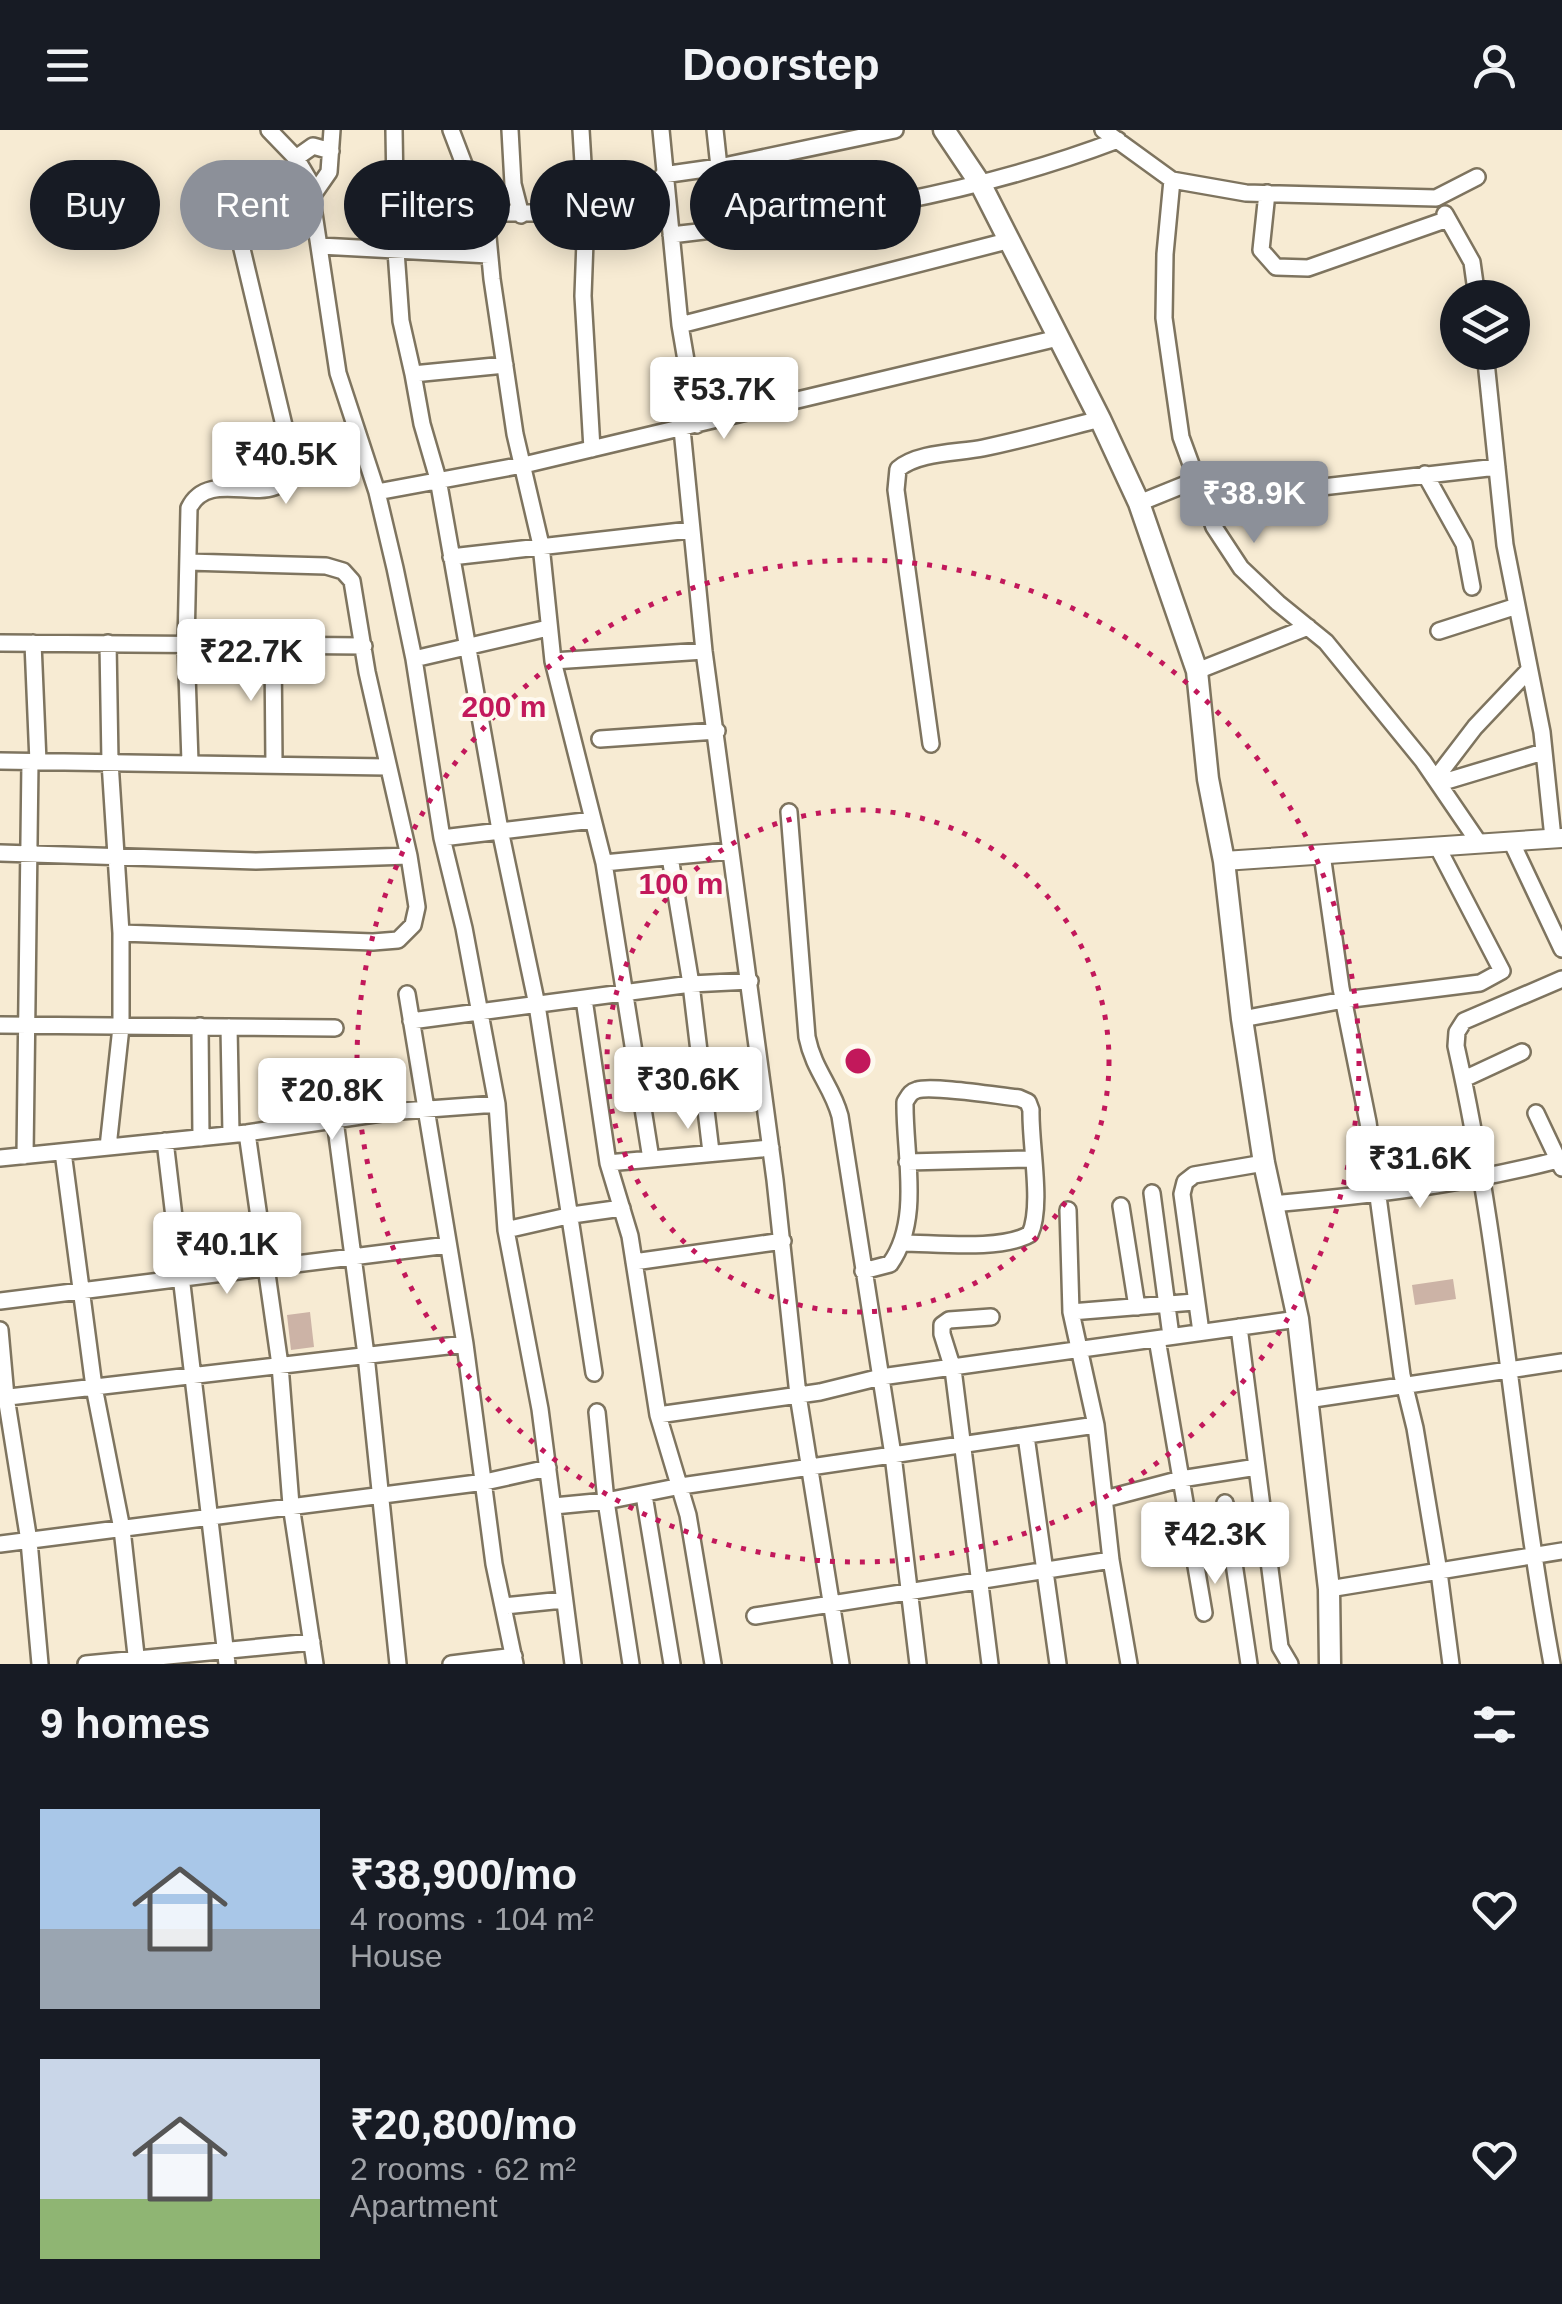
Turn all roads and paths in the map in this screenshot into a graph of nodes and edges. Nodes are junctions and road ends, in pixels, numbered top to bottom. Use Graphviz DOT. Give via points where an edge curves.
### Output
graph roads {
  1 [pos="269,130"];
  2 [pos="332,130"];
  3 [pos="394,130"];
  4 [pos="451,130"];
  5 [pos="510,130"];
  6 [pos="581,130"];
  7 [pos="661,130"];
  8 [pos="716,130"];
  9 [pos="895,130"];
  10 [pos="944,130"];
  11 [pos="1110,135"];
  12 [pos="313,138"];
  13 [pos="331,151"];
  14 [pos="296,158"];
  15 [pos="464,160"];
  16 [pos="583,160"];
  17 [pos="662,160"];
  18 [pos="718,160"];
  19 [pos="752,160"];
  20 [pos="1477,177"];
  21 [pos="324,179"];
  22 [pos="1172,180"];
  23 [pos="981,185"];
  24 [pos="1267,194"];
  25 [pos="1436,198"];
  26 [pos="510,213"];
  27 [pos="520,214"];
  28 [pos="530,214"];
  29 [pos="1448,219"];
  30 [pos="670,228"];
  31 [pos="671,235"];
  32 [pos="1007,241"];
  33 [pos="324,246"];
  34 [pos="242,250"];
  35 [pos="321,250"];
  36 [pos="489,250"];
  37 [pos="585,250"];
  38 [pos="396,251"];
  39 [pos="489,255"];
  40 [pos="1474,280"];
  41 [pos="680,325"];
  42 [pos="1058,338"];
  43 [pos="505,365"];
  44 [pos="1487,370"];
  45 [pos="414,374"];
  46 [pos="1100,419"];
  47 [pos="689,427"];
  48 [pos="592,449"];
  49 [pos="520,466"];
  50 [pos="1498,467"];
  51 [pos="1425,474"];
  52 [pos="438,479"];
  53 [pos="1197,483"];
  54 [pos="377,492"];
  55 [pos="1139,503"];
  56 [pos="690,530"];
  57 [pos="541,545"];
  58 [pos="452,557"];
  59 [pos="188,562"];
  60 [pos="1472,587"];
  61 [pos="1517,606"];
  62 [pos="1308,627"];
  63 [pos="548,628"];
  64 [pos="1439,630"];
  65 [pos="0,643"];
  66 [pos="33,643"];
  67 [pos="108,643"];
  68 [pos="186,644"];
  69 [pos="273,645"];
  70 [pos="364,646"];
  71 [pos="466,647"];
  72 [pos="704,651"];
  73 [pos="414,658"];
  74 [pos="553,662"];
  75 [pos="1197,670"];
  76 [pos="1529,670"];
  77 [pos="717,731"];
  78 [pos="600,739"];
  79 [pos="931,744"];
  80 [pos="1544,752"];
  81 [pos="0,761"];
  82 [pos="34,762"];
  83 [pos="110,762"];
  84 [pos="190,762"];
  85 [pos="274,764"];
  86 [pos="387,767"];
  87 [pos="1438,781"];
  88 [pos="789,812"];
  89 [pos="593,820"];
  90 [pos="500,830"];
  91 [pos="442,838"];
  92 [pos="1558,838"];
  93 [pos="1510,841"];
  94 [pos="1478,844"];
  95 [pos="1437,846"];
  96 [pos="729,851"];
  97 [pos="0,853"];
  98 [pos="30,854"];
  99 [pos="1322,854"];
  100 [pos="409,856"];
  101 [pos="670,857"];
  102 [pos="117,859"];
  103 [pos="1224,861"];
  104 [pos="604,864"];
  105 [pos="121,933"];
  106 [pos="1562,949"];
  107 [pos="1502,970"];
  108 [pos="1562,979"];
  109 [pos="750,980"];
  110 [pos="690,984"];
  111 [pos="627,993"];
  112 [pos="407,994"];
  113 [pos="584,999"];
  114 [pos="1519,999"];
  115 [pos="1344,1000"];
  116 [pos="538,1005"];
  117 [pos="479,1012"];
  118 [pos="1242,1019"];
  119 [pos="411,1021"];
  120 [pos="0,1024"];
  121 [pos="28,1026"];
  122 [pos="200,1026"];
  123 [pos="229,1027"];
  124 [pos="121,1028"];
  125 [pos="335,1028"];
  126 [pos="1522,1052"];
  127 [pos="1464,1079"];
  128 [pos="497,1104"];
  129 [pos="428,1108"];
  130 [pos="1536,1113"];
  131 [pos="335,1120"];
  132 [pos="239,1134"];
  133 [pos="201,1138"];
  134 [pos="165,1141"];
  135 [pos="108,1147"];
  136 [pos="771,1148"];
  137 [pos="64,1152"];
  138 [pos="711,1152"];
  139 [pos="25,1156"];
  140 [pos="0,1158"];
  141 [pos="651,1159"];
  142 [pos="1032,1159"];
  143 [pos="907,1162"];
  144 [pos="608,1163"];
  145 [pos="1264,1164"];
  146 [pos="1560,1164"];
  147 [pos="1482,1180"];
  148 [pos="1152,1193"];
  149 [pos="1378,1194"];
  150 [pos="1272,1204"];
  151 [pos="1121,1206"];
  152 [pos="622,1208"];
  153 [pos="1068,1210"];
  154 [pos="572,1214"];
  155 [pos="506,1230"];
  156 [pos="783,1241"];
  157 [pos="902,1242"];
  158 [pos="448,1245"];
  159 [pos="354,1256"];
  160 [pos="634,1262"];
  161 [pos="268,1270"];
  162 [pos="863,1272"];
  163 [pos="179,1280"];
  164 [pos="80,1292"];
  165 [pos="0,1301"];
  166 [pos="1194,1302"];
  167 [pos="1168,1305"];
  168 [pos="1137,1307"];
  169 [pos="1071,1312"];
  170 [pos="991,1317"];
  171 [pos="1298,1319"];
  172 [pos="1239,1327"];
  173 [pos="0,1330"];
  174 [pos="1201,1332"];
  175 [pos="1164,1337"];
  176 [pos="465,1344"];
  177 [pos="1078,1350"];
  178 [pos="366,1355"];
  179 [pos="1562,1362"];
  180 [pos="280,1366"];
  181 [pos="953,1369"];
  182 [pos="1512,1370"];
  183 [pos="594,1373"];
  184 [pos="190,1376"];
  185 [pos="881,1377"];
  186 [pos="1404,1383"];
  187 [pos="94,1387"];
  188 [pos="798,1395"];
  189 [pos="3,1398"];
  190 [pos="1307,1400"];
  191 [pos="597,1412"];
  192 [pos="658,1415"];
  193 [pos="1096,1425"];
  194 [pos="1026,1436"];
  195 [pos="962,1444"];
  196 [pos="893,1456"];
  197 [pos="1258,1466"];
  198 [pos="810,1467"];
  199 [pos="548,1468"];
  200 [pos="1181,1479"];
  201 [pos="485,1482"];
  202 [pos="681,1486"];
  203 [pos="644,1494"];
  204 [pos="382,1496"];
  205 [pos="1105,1499"];
  206 [pos="606,1501"];
  207 [pos="1225,1504"];
  208 [pos="291,1506"];
  209 [pos="554,1506"];
  210 [pos="208,1518"];
  211 [pos="122,1529"];
  212 [pos="29,1540"];
  213 [pos="0,1544"];
  214 [pos="1562,1551"];
  215 [pos="1532,1556"];
  216 [pos="1111,1560"];
  217 [pos="1045,1570"];
  218 [pos="1439,1572"];
  219 [pos="979,1581"];
  220 [pos="1329,1589"];
  221 [pos="910,1592"];
  222 [pos="564,1600"];
  223 [pos="832,1602"];
  224 [pos="504,1606"];
  225 [pos="1204,1612"];
  226 [pos="754,1616"];
  227 [pos="312,1642"];
  228 [pos="226,1658"];
  229 [pos="137,1660"];
  230 [pos="515,1660"];
  231 [pos="40,1664"];
  232 [pos="86,1664"];
  233 [pos="315,1664"];
  234 [pos="398,1664"];
  235 [pos="451,1664"];
  236 [pos="574,1664"];
  237 [pos="631,1664"];
  238 [pos="672,1664"];
  239 [pos="712,1664"];
  240 [pos="842,1664"];
  241 [pos="918,1664"];
  242 [pos="990,1664"];
  243 [pos="1058,1664"];
  244 [pos="1129,1664"];
  245 [pos="1249,1664"];
  246 [pos="1290,1664"];
  247 [pos="1330,1664"];
  248 [pos="1450,1664"];
  249 [pos="1552,1664"];
  1 -- 14 [label="street"];
  2 -- 13 [label="street"];
  3 -- 38 [label="street"];
  4 -- 15 [label="street"];
  5 -- 27 [label="street"];
  6 -- 16 [label="street"];
  7 -- 17 [label="street"];
  8 -- 18 [label="street"];
  9 -- 19 [label="street"];
  10 -- 23 [label="main road"];
  11 -- 22 [label="street"];
  11 -- 23 [label="street" via="1052,165"];
  12 -- 13 [label="street"];
  12 -- 14 [label="street"];
  13 -- 21 [label="street"];
  20 -- 25 [label="street"];
  22 -- 24 [label="street"];
  22 -- 53 [label="street" via="1164,318 1181,438"];
  23 -- 31 [label="street" via="834,215"];
  23 -- 32 [label="main road"];
  24 -- 25 [label="street"];
  24 -- 29 [label="street" via="1261,250 1276,267 1308,268"];
  25 -- 29 [label="street"];
  26 -- 27 [label="street"];
  27 -- 28 [label="street"];
  29 -- 40 [label="street"];
  30 -- 31 [label="street"];
  31 -- 41 [label="street"];
  32 -- 41 [label="street"];
  32 -- 42 [label="main road"];
  33 -- 38 [label="street"];
  34 -- 59 [label="street" via="289,442 290,475 280,486 207,488 195,496"];
  35 -- 54 [label="street" via="338,373"];
  36 -- 39 [label="street"];
  37 -- 48 [label="street"];
  38 -- 39 [label="street"];
  38 -- 45 [label="street" via="401,321"];
  39 -- 43 [label="street"];
  41 -- 47 [label="street"];
  42 -- 46 [label="main road"];
  42 -- 47 [label="street"];
  43 -- 45 [label="street"];
  43 -- 49 [label="street"];
  44 -- 50 [label="street"];
  45 -- 52 [label="street"];
  46 -- 55 [label="main road"];
  46 -- 79 [label="street" via="898,469"];
  47 -- 48 [label="street"];
  47 -- 56 [label="street"];
  48 -- 49 [label="street"];
  49 -- 52 [label="street"];
  49 -- 57 [label="street"];
  50 -- 51 [label="street"];
  50 -- 61 [label="street"];
  51 -- 53 [label="street" via="1252,495"];
  51 -- 60 [label="street" via="1464,544"];
  52 -- 54 [label="street"];
  52 -- 58 [label="street"];
  53 -- 55 [label="street"];
  53 -- 62 [label="street" via="1214,527 1242,568"];
  54 -- 73 [label="street"];
  55 -- 75 [label="main road"];
  56 -- 57 [label="street"];
  56 -- 72 [label="street"];
  57 -- 58 [label="street"];
  57 -- 63 [label="street"];
  58 -- 71 [label="street"];
  59 -- 68 [label="street"];
  59 -- 70 [label="street" via="344,571 352,581"];
  61 -- 64 [label="street"];
  61 -- 76 [label="street"];
  62 -- 75 [label="street"];
  62 -- 87 [label="street"];
  63 -- 71 [label="street"];
  63 -- 74 [label="street"];
  65 -- 66 [label="street"];
  66 -- 67 [label="street"];
  66 -- 82 [label="street"];
  67 -- 68 [label="street"];
  67 -- 83 [label="street"];
  68 -- 69 [label="street"];
  68 -- 84 [label="street"];
  69 -- 70 [label="street"];
  69 -- 85 [label="street"];
  70 -- 86 [label="street"];
  71 -- 73 [label="street"];
  71 -- 90 [label="street"];
  72 -- 74 [label="street"];
  72 -- 77 [label="street"];
  73 -- 91 [label="street"];
  74 -- 89 [label="street"];
  75 -- 103 [label="main road"];
  76 -- 80 [label="street"];
  76 -- 87 [label="street"];
  77 -- 78 [label="street"];
  77 -- 96 [label="street"];
  80 -- 87 [label="street"];
  80 -- 92 [label="street"];
  81 -- 82 [label="street"];
  82 -- 83 [label="street"];
  82 -- 98 [label="street"];
  83 -- 84 [label="street"];
  83 -- 102 [label="street"];
  84 -- 85 [label="street"];
  85 -- 86 [label="street"];
  86 -- 100 [label="street"];
  87 -- 94 [label="street"];
  88 -- 162 [label="street" via="806,1037 840,1116"];
  89 -- 90 [label="street"];
  89 -- 104 [label="street"];
  90 -- 91 [label="street"];
  90 -- 116 [label="street"];
  91 -- 117 [label="street"];
  92 -- 93 [label="street"];
  93 -- 94 [label="street"];
  93 -- 106 [label="street"];
  94 -- 95 [label="street"];
  95 -- 99 [label="street"];
  95 -- 107 [label="street"];
  96 -- 101 [label="street"];
  96 -- 109 [label="street"];
  97 -- 98 [label="street"];
  98 -- 102 [label="street"];
  98 -- 121 [label="street"];
  99 -- 103 [label="street"];
  99 -- 115 [label="street"];
  100 -- 102 [label="street"];
  100 -- 105 [label="street" via="417,907 413,925 398,940"];
  101 -- 104 [label="street"];
  101 -- 110 [label="street"];
  102 -- 105 [label="street"];
  103 -- 118 [label="main road"];
  104 -- 111 [label="street"];
  105 -- 124 [label="street"];
  107 -- 114 [label="street"];
  107 -- 115 [label="street" via="1480,983"];
  108 -- 114 [label="street"];
  109 -- 110 [label="street"];
  109 -- 136 [label="street"];
  110 -- 111 [label="street"];
  110 -- 138 [label="street"];
  111 -- 113 [label="street"];
  111 -- 141 [label="street"];
  112 -- 119 [label="street"];
  113 -- 116 [label="street"];
  113 -- 144 [label="street"];
  114 -- 127 [label="street" via="1464,1020 1456,1046"];
  115 -- 118 [label="street"];
  115 -- 149 [label="street"];
  116 -- 117 [label="street"];
  116 -- 154 [label="street"];
  117 -- 119 [label="street"];
  117 -- 128 [label="street"];
  118 -- 145 [label="main road"];
  119 -- 129 [label="street"];
  120 -- 121 [label="street"];
  121 -- 124 [label="street"];
  121 -- 139 [label="street"];
  122 -- 123 [label="street"];
  122 -- 124 [label="street"];
  122 -- 133 [label="street"];
  123 -- 125 [label="street"];
  123 -- 132 [label="street"];
  124 -- 135 [label="street"];
  126 -- 127 [label="street"];
  127 -- 147 [label="street"];
  128 -- 129 [label="street"];
  128 -- 155 [label="street"];
  129 -- 131 [label="street"];
  129 -- 158 [label="street"];
  130 -- 146 [label="street"];
  131 -- 132 [label="street"];
  131 -- 159 [label="street"];
  132 -- 133 [label="street"];
  132 -- 161 [label="street"];
  133 -- 134 [label="street"];
  134 -- 135 [label="street"];
  134 -- 163 [label="street"];
  135 -- 137 [label="street"];
  136 -- 138 [label="street"];
  136 -- 156 [label="street"];
  137 -- 139 [label="street"];
  137 -- 164 [label="street"];
  138 -- 141 [label="street"];
  139 -- 140 [label="street"];
  141 -- 144 [label="street"];
  142 -- 143 [label="street"];
  142 -- 143 [label="street" via="1028,1102 918,1089 906,1102"];
  142 -- 157 [label="street" via="1030,1234 998,1242"];
  143 -- 157 [label="street"];
  144 -- 152 [label="street"];
  145 -- 150 [label="main road"];
  145 -- 166 [label="street" via="1185,1182"];
  146 -- 147 [label="street"];
  147 -- 149 [label="street"];
  147 -- 182 [label="street"];
  148 -- 167 [label="street"];
  149 -- 150 [label="street"];
  149 -- 186 [label="street"];
  150 -- 171 [label="main road"];
  151 -- 168 [label="street"];
  152 -- 154 [label="street"];
  152 -- 160 [label="street"];
  153 -- 169 [label="street"];
  154 -- 155 [label="street"];
  154 -- 183 [label="street"];
  155 -- 199 [label="street"];
  156 -- 160 [label="street"];
  156 -- 188 [label="street"];
  157 -- 162 [label="street" via="890,1264"];
  158 -- 159 [label="street"];
  158 -- 176 [label="street"];
  159 -- 161 [label="street"];
  159 -- 178 [label="street"];
  160 -- 192 [label="street"];
  161 -- 163 [label="street"];
  161 -- 180 [label="street"];
  162 -- 185 [label="street"];
  163 -- 164 [label="street"];
  163 -- 184 [label="street"];
  164 -- 165 [label="street"];
  164 -- 187 [label="street"];
  166 -- 167 [label="street"];
  166 -- 174 [label="street"];
  167 -- 168 [label="street"];
  167 -- 175 [label="street"];
  168 -- 169 [label="street"];
  169 -- 177 [label="street"];
  170 -- 181 [label="street" via="942,1325"];
  171 -- 172 [label="street"];
  171 -- 190 [label="main road"];
  172 -- 174 [label="street"];
  172 -- 197 [label="street"];
  173 -- 189 [label="street"];
  174 -- 175 [label="street"];
  175 -- 177 [label="street"];
  175 -- 200 [label="street"];
  176 -- 178 [label="street"];
  176 -- 201 [label="street"];
  177 -- 181 [label="street"];
  177 -- 193 [label="street"];
  178 -- 180 [label="street"];
  178 -- 204 [label="street"];
  179 -- 182 [label="street"];
  180 -- 184 [label="street"];
  180 -- 208 [label="street"];
  181 -- 185 [label="street"];
  181 -- 195 [label="street"];
  182 -- 186 [label="street"];
  182 -- 215 [label="street"];
  184 -- 187 [label="street"];
  184 -- 210 [label="street"];
  185 -- 188 [label="street"];
  185 -- 196 [label="street"];
  186 -- 190 [label="street"];
  186 -- 218 [label="street"];
  187 -- 189 [label="street"];
  187 -- 211 [label="street"];
  188 -- 192 [label="street"];
  188 -- 198 [label="street"];
  189 -- 212 [label="street"];
  190 -- 220 [label="main road"];
  191 -- 206 [label="street"];
  192 -- 202 [label="street"];
  193 -- 194 [label="street"];
  193 -- 205 [label="street"];
  194 -- 195 [label="street"];
  194 -- 217 [label="street"];
  195 -- 196 [label="street"];
  195 -- 219 [label="street"];
  196 -- 198 [label="street"];
  196 -- 221 [label="street"];
  197 -- 200 [label="street"];
  197 -- 246 [label="street" via="1280,1647"];
  198 -- 202 [label="street"];
  198 -- 223 [label="street"];
  199 -- 201 [label="street"];
  199 -- 209 [label="street"];
  200 -- 205 [label="street"];
  200 -- 225 [label="street"];
  201 -- 204 [label="street"];
  201 -- 224 [label="street"];
  202 -- 203 [label="street"];
  202 -- 239 [label="street"];
  203 -- 206 [label="street"];
  203 -- 238 [label="street"];
  204 -- 208 [label="street"];
  204 -- 234 [label="street"];
  205 -- 216 [label="street"];
  206 -- 209 [label="street"];
  206 -- 237 [label="street"];
  207 -- 245 [label="street"];
  208 -- 210 [label="street"];
  208 -- 227 [label="street"];
  209 -- 222 [label="street"];
  210 -- 211 [label="street"];
  210 -- 228 [label="street"];
  211 -- 212 [label="street"];
  211 -- 229 [label="street"];
  212 -- 213 [label="street"];
  212 -- 231 [label="street"];
  214 -- 215 [label="street"];
  215 -- 218 [label="street"];
  215 -- 249 [label="street"];
  216 -- 217 [label="street"];
  216 -- 244 [label="street"];
  217 -- 219 [label="street"];
  217 -- 243 [label="street"];
  218 -- 220 [label="street"];
  218 -- 248 [label="street"];
  219 -- 221 [label="street"];
  219 -- 242 [label="street"];
  220 -- 247 [label="main road"];
  221 -- 223 [label="street"];
  221 -- 241 [label="street"];
  222 -- 224 [label="street"];
  222 -- 236 [label="street"];
  223 -- 226 [label="street"];
  223 -- 240 [label="street"];
  224 -- 230 [label="street"];
  227 -- 228 [label="street"];
  227 -- 233 [label="street"];
  228 -- 229 [label="street"];
  229 -- 232 [label="street"];
  230 -- 235 [label="street"];
}
